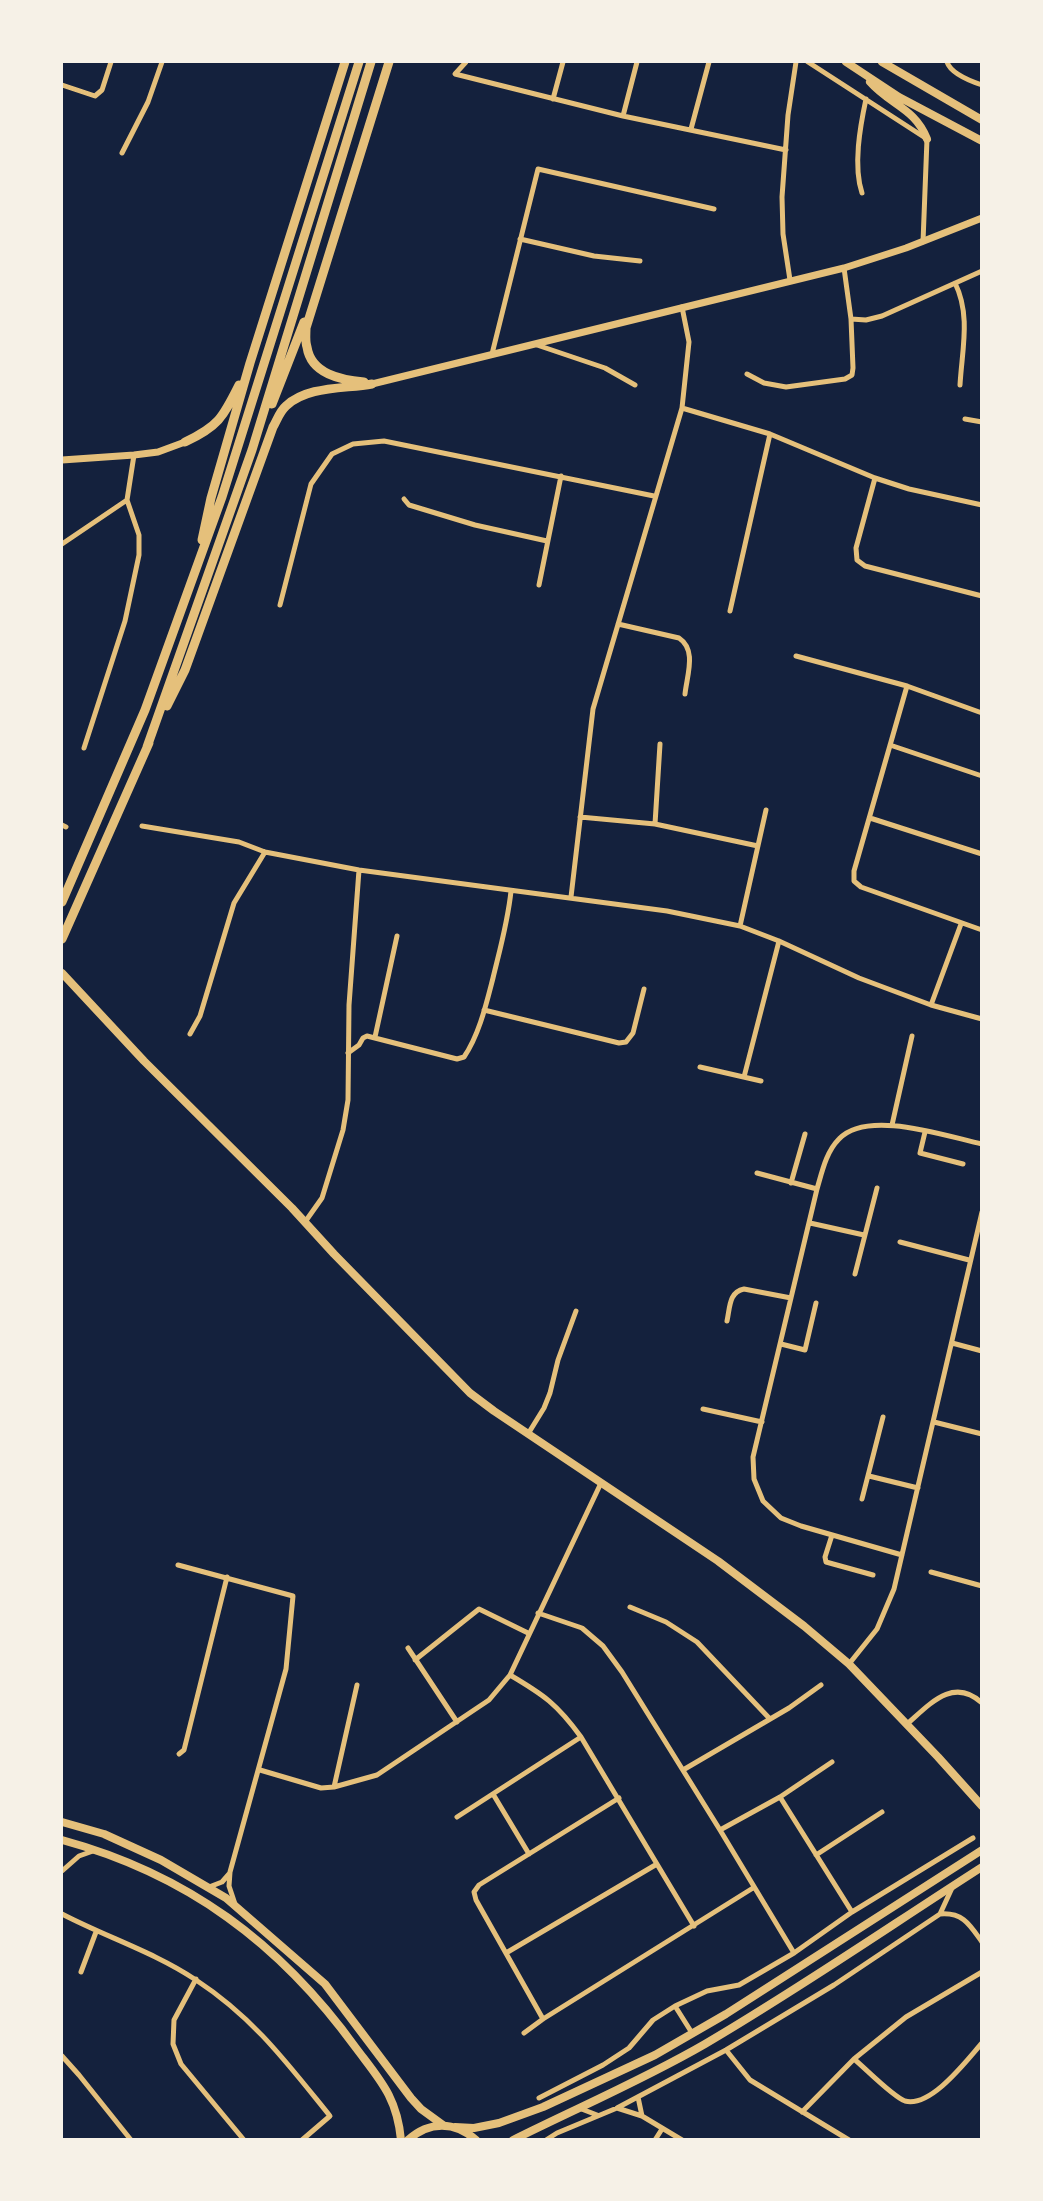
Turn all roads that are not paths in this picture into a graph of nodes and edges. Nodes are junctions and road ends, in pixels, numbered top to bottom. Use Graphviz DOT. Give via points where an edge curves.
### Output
graph roads {
  1 [pos="111,62"];
  2 [pos="162,62"];
  3 [pos="345,62"];
  4 [pos="358,62"];
  5 [pos="371,62"];
  6 [pos="389,62"];
  7 [pos="466,62"];
  8 [pos="563,62"];
  9 [pos="637,62"];
  10 [pos="709,62"];
  11 [pos="796,62"];
  12 [pos="808,62"];
  13 [pos="846,62"];
  14 [pos="882,62"];
  15 [pos="947,62"];
  16 [pos="863,74"];
  17 [pos="62,85"];
  18 [pos="981,85"];
  19 [pos="553,99"];
  20 [pos="866,99"];
  21 [pos="623,116"];
  22 [pos="981,120"];
  23 [pos="691,129"];
  24 [pos="927,139"];
  25 [pos="981,141"];
  26 [pos="786,150"];
  27 [pos="122,153"];
  28 [pos="862,193"];
  29 [pos="714,209"];
  30 [pos="981,218"];
  31 [pos="520,239"];
  32 [pos="922,242"];
  33 [pos="640,261"];
  34 [pos="844,268"];
  35 [pos="981,271"];
  36 [pos="320,280"];
  37 [pos="790,280"];
  38 [pos="955,283"];
  39 [pos="682,307"];
  40 [pos="850,319"];
  41 [pos="533,344"];
  42 [pos="492,354"];
  43 [pos="250,363"];
  44 [pos="747,374"];
  45 [pos="372,384"];
  46 [pos="635,385"];
  47 [pos="960,385"];
  48 [pos="682,408"];
  49 [pos="965,419"];
  50 [pos="981,422"];
  51 [pos="770,434"];
  52 [pos="185,442"];
  53 [pos="252,450"];
  54 [pos="134,455"];
  55 [pos="62,460"];
  56 [pos="561,476"];
  57 [pos="875,478"];
  58 [pos="654,496"];
  59 [pos="404,499"];
  60 [pos="127,500"];
  61 [pos="981,504"];
  62 [pos="547,541"];
  63 [pos="62,544"];
  64 [pos="194,578"];
  65 [pos="539,585"];
  66 [pos="981,596"];
  67 [pos="280,605"];
  68 [pos="730,611"];
  69 [pos="618,624"];
  70 [pos="796,656"];
  71 [pos="907,686"];
  72 [pos="685,694"];
  73 [pos="981,713"];
  74 [pos="660,744"];
  75 [pos="890,745"];
  76 [pos="147,747"];
  77 [pos="84,748"];
  78 [pos="981,776"];
  79 [pos="766,810"];
  80 [pos="580,817"];
  81 [pos="870,818"];
  82 [pos="655,824"];
  83 [pos="142,826"];
  84 [pos="758,846"];
  85 [pos="265,852"];
  86 [pos="981,854"];
  87 [pos="359,870"];
  88 [pos="511,891"];
  89 [pos="570,897"];
  90 [pos="62,902"];
  91 [pos="961,924"];
  92 [pos="740,926"];
  93 [pos="981,930"];
  94 [pos="397,936"];
  95 [pos="62,939"];
  96 [pos="779,941"];
  97 [pos="64,976"];
  98 [pos="644,989"];
  99 [pos="931,1005"];
  100 [pos="484,1010"];
  101 [pos="981,1019"];
  102 [pos="190,1034"];
  103 [pos="912,1036"];
  104 [pos="375,1037"];
  105 [pos="348,1053"];
  106 [pos="700,1068"];
  107 [pos="744,1077"];
  108 [pos="760,1081"];
  109 [pos="892,1125"];
  110 [pos="925,1132"];
  111 [pos="805,1134"];
  112 [pos="981,1144"];
  113 [pos="963,1164"];
  114 [pos="757,1173"];
  115 [pos="791,1183"];
  116 [pos="877,1188"];
  117 [pos="817,1189"];
  118 [pos="981,1212"];
  119 [pos="305,1222"];
  120 [pos="810,1223"];
  121 [pos="864,1235"];
  122 [pos="900,1242"];
  123 [pos="969,1260"];
  124 [pos="855,1274"];
  125 [pos="791,1298"];
  126 [pos="816,1303"];
  127 [pos="576,1311"];
  128 [pos="727,1321"];
  129 [pos="952,1343"];
  130 [pos="781,1344"];
  131 [pos="981,1351"];
  132 [pos="703,1409"];
  133 [pos="884,1417"];
  134 [pos="762,1422"];
  135 [pos="934,1422"];
  136 [pos="528,1434"];
  137 [pos="981,1434"];
  138 [pos="869,1476"];
  139 [pos="601,1483"];
  140 [pos="918,1488"];
  141 [pos="862,1499"];
  142 [pos="832,1535"];
  143 [pos="902,1555"];
  144 [pos="178,1565"];
  145 [pos="931,1572"];
  146 [pos="873,1575"];
  147 [pos="227,1577"];
  148 [pos="981,1586"];
  149 [pos="630,1607"];
  150 [pos="538,1613"];
  151 [pos="528,1633"];
  152 [pos="408,1648"];
  153 [pos="415,1660"];
  154 [pos="849,1664"];
  155 [pos="510,1675"];
  156 [pos="357,1685"];
  157 [pos="821,1685"];
  158 [pos="981,1703"];
  159 [pos="770,1719"];
  160 [pos="457,1722"];
  161 [pos="906,1725"];
  162 [pos="581,1737"];
  163 [pos="178,1754"];
  164 [pos="832,1762"];
  165 [pos="260,1770"];
  166 [pos="682,1770"];
  167 [pos="334,1787"];
  168 [pos="493,1794"];
  169 [pos="780,1797"];
  170 [pos="619,1798"];
  171 [pos="981,1806"];
  172 [pos="882,1812"];
  173 [pos="457,1817"];
  174 [pos="62,1822"];
  175 [pos="720,1830"];
  176 [pos="973,1838"];
  177 [pos="62,1840"];
  178 [pos="981,1850"];
  179 [pos="100,1851"];
  180 [pos="529,1854"];
  181 [pos="816,1855"];
  182 [pos="657,1864"];
  183 [pos="981,1867"];
  184 [pos="62,1871"];
  185 [pos="230,1872"];
  186 [pos="954,1885"];
  187 [pos="209,1887"];
  188 [pos="753,1888"];
  189 [pos="236,1906"];
  190 [pos="852,1912"];
  191 [pos="62,1914"];
  192 [pos="940,1914"];
  193 [pos="694,1926"];
  194 [pos="96,1932"];
  195 [pos="981,1942"];
  196 [pos="506,1953"];
  197 [pos="794,1953"];
  198 [pos="81,1972"];
  199 [pos="981,1972"];
  200 [pos="196,1980"];
  201 [pos="675,2006"];
  202 [pos="543,2019"];
  203 [pos="524,2033"];
  204 [pos="692,2033"];
  205 [pos="981,2043"];
  206 [pos="726,2050"];
  207 [pos="62,2056"];
  208 [pos="854,2059"];
  209 [pos="638,2097"];
  210 [pos="539,2098"];
  211 [pos="579,2108"];
  212 [pos="617,2108"];
  213 [pos="802,2112"];
  214 [pos="597,2115"];
  215 [pos="642,2116"];
  216 [pos="443,2125"];
  217 [pos="455,2127"];
  218 [pos="662,2129"];
  219 [pos="131,2139"];
  220 [pos="244,2139"];
  221 [pos="302,2139"];
  222 [pos="400,2139"];
  223 [pos="408,2139"];
  224 [pos="476,2139"];
  225 [pos="513,2139"];
  226 [pos="546,2139"];
  227 [pos="655,2139"];
  228 [pos="682,2139"];
  229 [pos="849,2139"];
  1 -- 17 [label="street" via="102,90 95,96"];
  2 -- 27 [label="street" via="148,102"];
  3 -- 43 [label="highway"];
  4 -- 64 [label="highway"];
  5 -- 53 [label="highway"];
  6 -- 36 [label="highway"];
  7 -- 19 [label="street" via="455,74"];
  8 -- 19 [label="street"];
  9 -- 21 [label="street"];
  10 -- 23 [label="street"];
  11 -- 26 [label="street"];
  12 -- 20 [label="street"];
  13 -- 16 [label="main road"];
  14 -- 22 [label="main road"];
  15 -- 18 [label="street" via="962,76"];
  16 -- 24 [label="main road" via="920,123"];
  16 -- 25 [label="main road"];
  19 -- 21 [label="street"];
  20 -- 24 [label="street"];
  20 -- 28 [label="street" via="858,173"];
  21 -- 23 [label="street"];
  23 -- 26 [label="street"];
  24 -- 32 [label="street"];
  26 -- 37 [label="street" via="782,197"];
  29 -- 31 [label="street" via="538,169"];
  30 -- 32 [label="street"];
  31 -- 33 [label="street" via="594,256"];
  31 -- 42 [label="street"];
  32 -- 34 [label="street"];
  34 -- 37 [label="street"];
  34 -- 40 [label="street"];
  35 -- 38 [label="street"];
  36 -- 45 [label="highway" via="306,328 306,348 312,362 327,374"];
  36 -- 53 [label="highway"];
  37 -- 39 [label="street"];
  38 -- 40 [label="street" via="882,316"];
  38 -- 47 [label="street" via="965,313"];
  39 -- 41 [label="street"];
  39 -- 48 [label="street" via="689,342"];
  40 -- 44 [label="street" via="853,368 852,375 845,379 786,387 764,383"];
  41 -- 42 [label="street"];
  41 -- 46 [label="street" via="605,369"];
  42 -- 45 [label="street"];
  43 -- 52 [label="highway" via="217,424"];
  43 -- 64 [label="highway" via="211,498"];
  45 -- 76 [label="highway" via="320,390 300,396 284,408 273,427 185,670"];
  48 -- 51 [label="street"];
  48 -- 58 [label="street"];
  49 -- 50 [label="street"];
  51 -- 57 [label="street"];
  51 -- 68 [label="street"];
  52 -- 54 [label="street" via="158,452"];
  53 -- 76 [label="highway"];
  54 -- 55 [label="street"];
  54 -- 60 [label="street"];
  56 -- 58 [label="street"];
  56 -- 62 [label="street"];
  56 -- 67 [label="street" via="384,441 353,444 332,454 311,484"];
  57 -- 61 [label="street"];
  57 -- 66 [label="street" via="856,548 857,560 865,566"];
  58 -- 69 [label="street"];
  59 -- 62 [label="street" via="409,506"];
  60 -- 63 [label="street"];
  60 -- 77 [label="street" via="139,535 140,555 125,621"];
  62 -- 65 [label="street"];
  64 -- 90 [label="highway" via="145,710"];
  69 -- 72 [label="street" via="687,643 690,653"];
  69 -- 80 [label="street" via="593,709"];
  70 -- 71 [label="street"];
  71 -- 73 [label="street"];
  71 -- 75 [label="street"];
  74 -- 82 [label="street"];
  75 -- 78 [label="street"];
  75 -- 81 [label="street"];
  76 -- 95 [label="highway"];
  79 -- 84 [label="street"];
  80 -- 82 [label="street"];
  80 -- 89 [label="street"];
  81 -- 86 [label="street"];
  81 -- 91 [label="street" via="854,881"];
  82 -- 84 [label="street"];
  83 -- 85 [label="street" via="239,842"];
  84 -- 92 [label="street"];
  85 -- 87 [label="street"];
  85 -- 102 [label="street" via="234,903 200,1016"];
  87 -- 88 [label="street"];
  87 -- 105 [label="street"];
  88 -- 89 [label="street"];
  88 -- 100 [label="street" via="508,919"];
  89 -- 92 [label="street"];
  91 -- 93 [label="street"];
  91 -- 99 [label="street"];
  92 -- 96 [label="street"];
  94 -- 104 [label="street"];
  96 -- 99 [label="street" via="859,978"];
  96 -- 107 [label="street"];
  97 -- 119 [label="main road"];
  98 -- 100 [label="street" via="633,1033 626,1042 619,1043"];
  99 -- 101 [label="street"];
  100 -- 104 [label="street" via="469,1050 457,1059"];
  103 -- 109 [label="street"];
  104 -- 105 [label="street" via="363,1038"];
  105 -- 119 [label="street" via="344,1130 322,1198"];
  106 -- 107 [label="street"];
  107 -- 108 [label="street"];
  109 -- 110 [label="street"];
  109 -- 117 [label="street" via="868,1124 849,1130 829,1154"];
  110 -- 112 [label="street"];
  110 -- 113 [label="street" via="920,1153"];
  111 -- 115 [label="street"];
  114 -- 115 [label="street"];
  115 -- 117 [label="street"];
  116 -- 121 [label="street"];
  117 -- 120 [label="street"];
  118 -- 123 [label="street"];
  119 -- 136 [label="main road" via="470,1393"];
  120 -- 121 [label="street"];
  120 -- 125 [label="street"];
  121 -- 124 [label="street"];
  122 -- 123 [label="street"];
  123 -- 129 [label="street"];
  125 -- 128 [label="street" via="744,1288 736,1290"];
  125 -- 130 [label="street"];
  126 -- 130 [label="street" via="805,1350"];
  127 -- 136 [label="street" via="550,1393"];
  129 -- 131 [label="street"];
  129 -- 135 [label="street"];
  130 -- 134 [label="street"];
  132 -- 134 [label="street"];
  133 -- 138 [label="street"];
  134 -- 142 [label="street" via="753,1457 754,1479 763,1502 781,1518"];
  135 -- 137 [label="street"];
  135 -- 140 [label="street"];
  136 -- 139 [label="main road"];
  138 -- 140 [label="street"];
  138 -- 141 [label="street"];
  139 -- 150 [label="street"];
  139 -- 154 [label="main road" via="718,1561"];
  140 -- 143 [label="street"];
  142 -- 143 [label="street"];
  142 -- 146 [label="street" via="826,1562"];
  143 -- 154 [label="street" via="894,1589 877,1629"];
  144 -- 147 [label="street"];
  145 -- 148 [label="street"];
  147 -- 163 [label="street" via="184,1750"];
  147 -- 165 [label="street" via="293,1596 286,1669"];
  149 -- 159 [label="street" via="666,1622 697,1642"];
  150 -- 151 [label="street"];
  150 -- 166 [label="street" via="582,1628 599,1642"];
  151 -- 153 [label="street" via="479,1609"];
  151 -- 155 [label="street"];
  152 -- 153 [label="street"];
  153 -- 160 [label="street"];
  154 -- 161 [label="main road"];
  155 -- 160 [label="street" via="489,1700"];
  155 -- 162 [label="street" via="546,1696"];
  156 -- 167 [label="street"];
  157 -- 159 [label="street"];
  158 -- 161 [label="street" via="975,1697 952,1691 936,1699"];
  159 -- 166 [label="street"];
  160 -- 167 [label="street" via="377,1775"];
  161 -- 171 [label="main road"];
  162 -- 168 [label="street"];
  162 -- 170 [label="street"];
  164 -- 169 [label="street"];
  165 -- 167 [label="street" via="321,1788"];
  165 -- 185 [label="street"];
  166 -- 175 [label="street"];
  168 -- 173 [label="street"];
  168 -- 180 [label="street"];
  169 -- 175 [label="street"];
  169 -- 181 [label="street"];
  170 -- 180 [label="street"];
  170 -- 182 [label="street"];
  172 -- 181 [label="street"];
  174 -- 187 [label="main road" via="104,1834 152,1855"];
  175 -- 188 [label="street"];
  176 -- 190 [label="street"];
  177 -- 179 [label="main road"];
  178 -- 204 [label="main road"];
  179 -- 184 [label="street" via="79,1856"];
  179 -- 222 [label="main road" via="151,1872 216,1908 273,1953 339,2024 387,2090 396,2110"];
  180 -- 196 [label="street" via="474,1892"];
  181 -- 190 [label="street"];
  182 -- 193 [label="street"];
  182 -- 196 [label="street"];
  183 -- 186 [label="main road"];
  185 -- 187 [label="street" via="222,1882"];
  185 -- 189 [label="street" via="229,1886"];
  186 -- 192 [label="street"];
  186 -- 211 [label="main road" via="763,2010"];
  187 -- 189 [label="main road"];
  188 -- 193 [label="street"];
  188 -- 197 [label="street"];
  189 -- 216 [label="main road" via="325,1984 411,2098"];
  190 -- 197 [label="street"];
  191 -- 194 [label="street"];
  192 -- 195 [label="street" via="954,1914 967,1920"];
  192 -- 206 [label="street" via="834,1985"];
  193 -- 202 [label="street"];
  194 -- 198 [label="street"];
  194 -- 200 [label="street" via="152,1954"];
  196 -- 202 [label="street"];
  197 -- 201 [label="street" via="740,1985 707,1991"];
  199 -- 208 [label="street" via="906,2017"];
  200 -- 220 [label="street" via="174,2020 173,2044 181,2064"];
  200 -- 221 [label="street" via="237,2010 271,2042 330,2116"];
  201 -- 204 [label="street"];
  201 -- 210 [label="street" via="653,2020 629,2048"];
  202 -- 203 [label="street"];
  204 -- 217 [label="main road" via="655,2055 543,2106 484,2127"];
  205 -- 208 [label="street" via="953,2076 918,2101 897,2097"];
  206 -- 209 [label="street"];
  206 -- 213 [label="street" via="750,2080"];
  207 -- 219 [label="street"];
  208 -- 213 [label="street"];
  209 -- 212 [label="street"];
  209 -- 215 [label="street"];
  211 -- 214 [label="street"];
  211 -- 225 [label="main road"];
  212 -- 214 [label="street"];
  212 -- 215 [label="street"];
  213 -- 229 [label="street"];
  214 -- 226 [label="street"];
  215 -- 218 [label="street"];
  216 -- 217 [label="main road"];
  216 -- 223 [label="main road" via="431,2126"];
  217 -- 224 [label="main road"];
  218 -- 227 [label="street"];
  218 -- 228 [label="street"];
}
